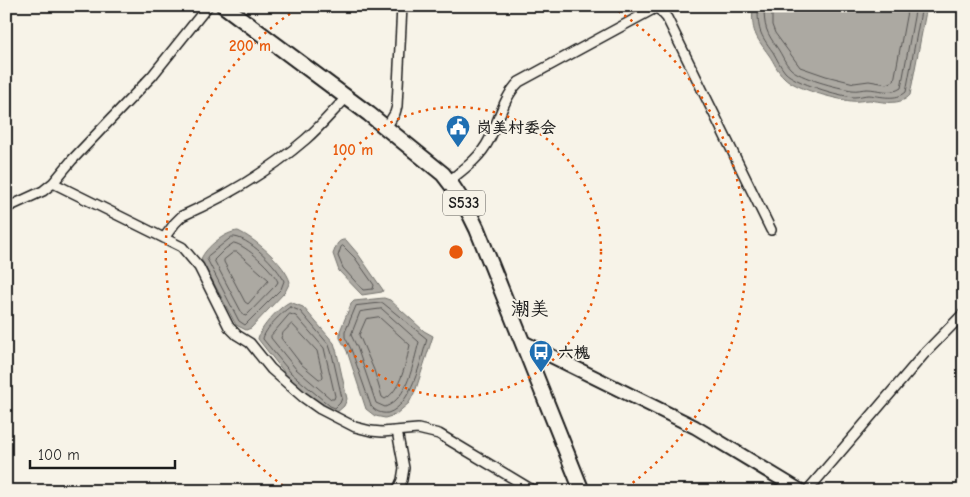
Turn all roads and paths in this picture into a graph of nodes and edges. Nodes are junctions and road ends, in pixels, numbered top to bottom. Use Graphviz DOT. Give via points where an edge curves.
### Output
graph roads {
  1 [pos="208,6"];
  2 [pos="224,6"];
  3 [pos="402,6"];
  4 [pos="658,7"];
  5 [pos="347,97"];
  6 [pos="386,128"];
  7 [pos="449,181"];
  8 [pos="53,184"];
  9 [pos="6,208"];
  10 [pos="772,230"];
  11 [pos="164,238"];
  12 [pos="964,313"];
  13 [pos="522,342"];
  14 [pos="397,431"];
  15 [pos="397,491"];
  16 [pos="534,491"];
  17 [pos="582,491"];
  18 [pos="801,491"];
  19 [pos="807,491"];
  1 -- 8 [label="street" via="152,76"];
  2 -- 5 [label="main road, S533"];
  3 -- 6 [label="street" via="397,106"];
  4 -- 7 [label="street" via="519,82 506,99 485,148"];
  4 -- 10 [label="street" via="667,18"];
  5 -- 6 [label="main road, S533"];
  5 -- 11 [label="street" via="307,138 273,165 236,189 182,216"];
  6 -- 7 [label="main road, S533"];
  7 -- 13 [label="main road, S533" via="478,229"];
  8 -- 9 [label="street"];
  8 -- 11 [label="street"];
  11 -- 14 [label="street" via="182,247 200,267 232,332 250,343 271,369 303,397 355,427"];
  12 -- 19 [label="street" via="918,361"];
  13 -- 17 [label="main road, S533"];
  13 -- 18 [label="street" via="695,427"];
  14 -- 15 [label="street" via="404,468"];
  14 -- 16 [label="street" via="418,429 438,434"];
}
